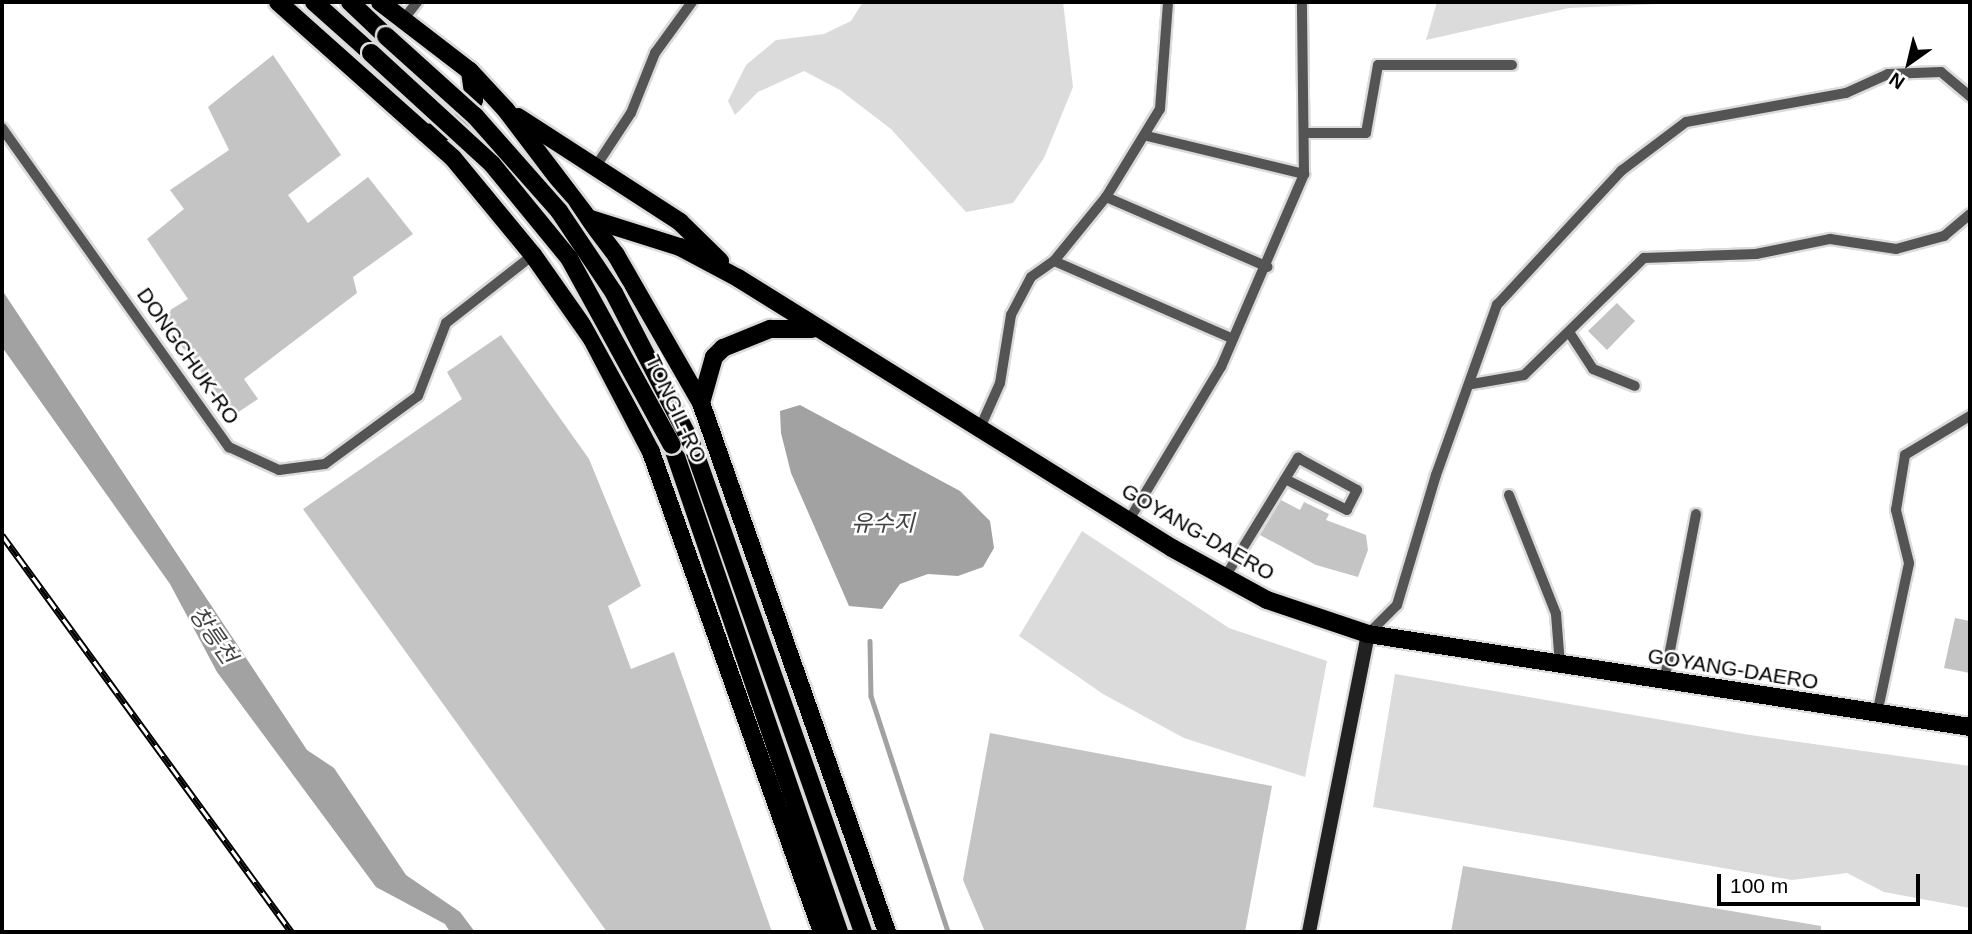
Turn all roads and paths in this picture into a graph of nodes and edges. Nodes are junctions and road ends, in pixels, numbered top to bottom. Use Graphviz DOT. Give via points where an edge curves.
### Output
graph roads {
  1 [pos="278,2"];
  2 [pos="314,2"];
  3 [pos="350,2"];
  4 [pos="380,2"];
  5 [pos="417,2"];
  6 [pos="692,2"];
  7 [pos="1168,2"];
  8 [pos="1302,2"];
  9 [pos="403,20"];
  10 [pos="1512,65"];
  11 [pos="470,71"];
  12 [pos="1970,96"];
  13 [pos="506,110"];
  14 [pos="2,128"];
  15 [pos="425,133"];
  16 [pos="1305,134"];
  17 [pos="1147,136"];
  18 [pos="596,166"];
  19 [pos="1304,174"];
  20 [pos="1106,197"];
  21 [pos="1970,214"];
  22 [pos="591,219"];
  23 [pos="533,255"];
  24 [pos="1054,261"];
  25 [pos="1268,267"];
  26 [pos="738,278"];
  27 [pos="812,329"];
  28 [pos="1569,332"];
  29 [pos="1234,339"];
  30 [pos="1472,384"];
  31 [pos="1635,386"];
  32 [pos="701,403"];
  33 [pos="1970,416"];
  34 [pos="980,428"];
  35 [pos="1285,480"];
  36 [pos="1509,495"];
  37 [pos="1696,514"];
  38 [pos="1129,520"];
  39 [pos="1225,577"];
  40 [pos="1368,634"];
  41 [pos="1560,665"];
  42 [pos="1664,682"];
  43 [pos="1877,714"];
  44 [pos="1970,727"];
  45 [pos="822,932"];
  46 [pos="839,932"];
  47 [pos="863,932"];
  48 [pos="887,932"];
  49 [pos="1309,932"];
  1 -- 15 [label="main road"];
  2 -- 46 [label="main road, TONGIL-RO, bridge" via="428,102 520,195 599,304 672,445"];
  3 -- 47 [label="main road, TONGIL-RO, bridge" via="475,116 559,211 614,293 692,444"];
  4 -- 9 [label="main road"];
  5 -- 9 [label="street"];
  6 -- 18 [label="street" via="654,53 631,113"];
  7 -- 17 [label="street" via="1160,109"];
  8 -- 16 [label="street"];
  9 -- 11 [label="main road"];
  10 -- 16 [label="street" via="1378,65 1366,133"];
  11 -- 13 [label="main road"];
  11 -- 15 [label="main road" via="474,100 463,120 447,131"];
  12 -- 30 [label="street" via="1941,72 1888,74 1835,95 1686,122 1621,171 1497,305"];
  13 -- 18 [label="main road"];
  13 -- 22 [label="main road"];
  14 -- 23 [label="street, DONGCHUK-RO" via="229,447 279,470 325,464 418,397 446,323"];
  15 -- 23 [label="main road"];
  16 -- 19 [label="street"];
  17 -- 19 [label="street"];
  17 -- 20 [label="street"];
  18 -- 26 [label="main road" via="680,222"];
  19 -- 25 [label="street"];
  20 -- 24 [label="street"];
  20 -- 25 [label="street"];
  21 -- 28 [label="street" via="1944,236 1896,249 1830,239 1756,254 1644,258"];
  22 -- 23 [label="main road"];
  22 -- 26 [label="main road, GOYANG-DAERO" via="680,247"];
  22 -- 32 [label="main road"];
  23 -- 45 [label="main road" via="592,339 651,452"];
  24 -- 29 [label="street"];
  24 -- 34 [label="street" via="1031,277 1011,316 1000,383"];
  25 -- 29 [label="street"];
  26 -- 27 [label="main road, GOYANG-DAERO"];
  27 -- 32 [label="main road" via="770,329 723,348 714,357"];
  27 -- 34 [label="main road, GOYANG-DAERO"];
  28 -- 30 [label="street" via="1524,376"];
  28 -- 31 [label="street" via="1593,369"];
  29 -- 38 [label="street"];
  30 -- 40 [label="street" via="1436,475 1397,605"];
  32 -- 48 [label="main road"];
  33 -- 43 [label="street" via="1905,455 1896,510 1909,563"];
  34 -- 38 [label="main road, GOYANG-DAERO"];
  35 -- 35 [label="street" via="1347,510 1357,490 1297,458"];
  35 -- 39 [label="street"];
  36 -- 41 [label="street" via="1556,614"];
  37 -- 42 [label="street"];
  38 -- 39 [label="main road, GOYANG-DAERO"];
  39 -- 40 [label="main road, GOYANG-DAERO" via="1267,600"];
  40 -- 41 [label="main road, GOYANG-DAERO"];
  40 -- 49 [label="main road"];
  41 -- 42 [label="main road, GOYANG-DAERO"];
  42 -- 43 [label="main road, GOYANG-DAERO"];
  43 -- 44 [label="main road, GOYANG-DAERO"];
}
